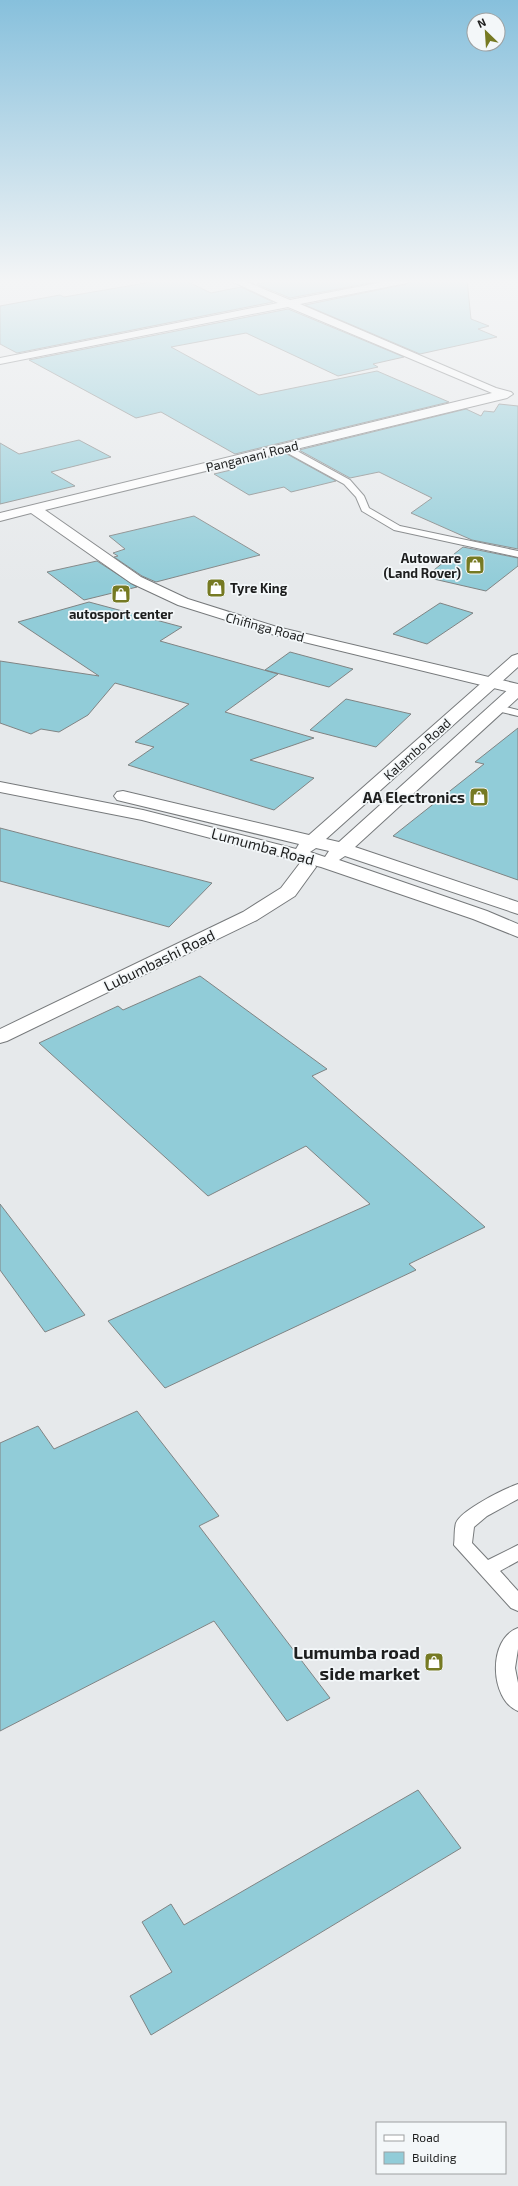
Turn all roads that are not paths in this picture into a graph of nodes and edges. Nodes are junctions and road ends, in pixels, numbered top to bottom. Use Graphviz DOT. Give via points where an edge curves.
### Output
graph roads {
  1 [pos="476,382"];
  2 [pos="504,394"];
  3 [pos="518,396"];
  4 [pos="285,448"];
  5 [pos="34,509"];
  6 [pos="0,517"];
  7 [pos="518,554"];
  8 [pos="518,659"];
  9 [pos="492,682"];
  10 [pos="518,689"];
  11 [pos="497,708"];
  12 [pos="518,713"];
  13 [pos="0,773"];
  14 [pos="0,787"];
  15 [pos="314,840"];
  16 [pos="341,848"];
  17 [pos="303,861"];
  18 [pos="328,863"];
  19 [pos="518,908"];
  20 [pos="518,931"];
  21 [pos="0,1037"];
  22 [pos="518,1491"];
  23 [pos="518,1552"];
  24 [pos="486,1570"];
  25 [pos="518,1603"];
  26 [pos="518,1636"];
  27 [pos="518,1702"];
  1 -- 2 [label="street"];
  2 -- 3 [label="street"];
  2 -- 4 [label="street, Panganani Road"];
  4 -- 5 [label="street, Panganani Road"];
  4 -- 7 [label="lane" via="347,482 360,496 365,509 397,528"];
  5 -- 6 [label="street, Panganani Road"];
  5 -- 9 [label="street, Chifinga Road" via="136,580 183,602 272,630"];
  8 -- 9 [label="street, Kalambo Road"];
  9 -- 10 [label="street, Chifinga Road"];
  9 -- 15 [label="street, Kalambo Road"];
  10 -- 11 [label="street, Kalambo Road"];
  11 -- 12 [label="lane"];
  11 -- 16 [label="street, Kalambo Road"];
  13 -- 15 [label="street, Lumumba Road" via="162,804"];
  14 -- 17 [label="street, Lumumba Road" via="143,815"];
  15 -- 16 [label="street, Lumumba Road"];
  15 -- 17 [label="street, Kalambo Road"];
  16 -- 18 [label="street, Kalambo Road"];
  16 -- 19 [label="street, Lumumba Road"];
  17 -- 18 [label="street"];
  17 -- 21 [label="street, Lubumbashi Road" via="288,892 250,916"];
  18 -- 20 [label="street, Lumumba Road" via="480,915"];
  22 -- 24 [label="lane" via="481,1511 465,1524 463,1545"];
  23 -- 24 [label="lane"];
  24 -- 25 [label="lane"];
  26 -- 27 [label="lane" via="512,1640 504,1665 510,1693"];
}
